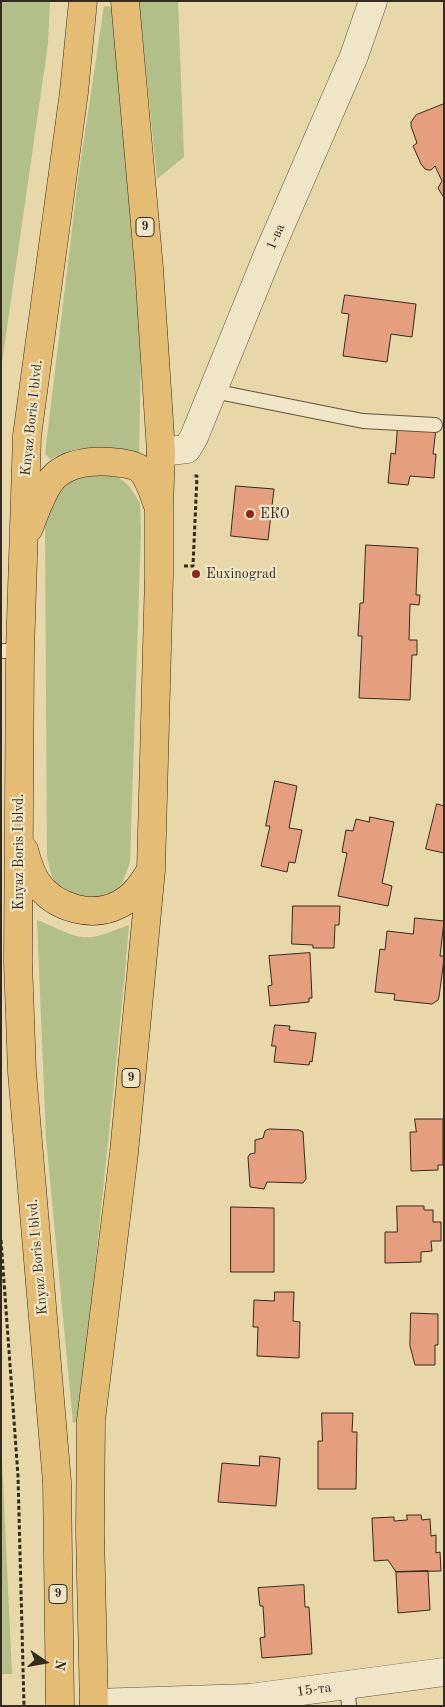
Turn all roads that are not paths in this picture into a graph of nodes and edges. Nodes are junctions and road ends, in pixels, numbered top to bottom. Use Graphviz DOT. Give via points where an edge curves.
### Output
graph roads {
  1 [pos="83,1"];
  2 [pos="125,1"];
  3 [pos="373,1"];
  4 [pos="213,391"];
  5 [pos="435,425"];
  6 [pos="162,452"];
  7 [pos="159,507"];
  8 [pos="23,542"];
  9 [pos="11,651"];
  10 [pos="19,837"];
  11 [pos="151,870"];
  12 [pos="444,1672"];
  13 [pos="348,1696"];
  14 [pos="94,1704"];
  15 [pos="60,1706"];
  1 -- 8 [label="highway, Knyaz Boris I blvd. / 9" via="73,102 27,436"];
  2 -- 6 [label="highway, 9"];
  3 -- 4 [label="street, 1-ва" via="354,56"];
  4 -- 5 [label="lane" via="363,421"];
  4 -- 6 [label="street, 1-ва" via="186,449"];
  6 -- 7 [label="highway, 9"];
  7 -- 8 [label="highway" via="149,482 139,468 108,461 82,463 65,469 52,479"];
  7 -- 11 [label="highway, 9"];
  8 -- 9 [label="highway, Knyaz Boris I blvd. / 9"];
  9 -- 10 [label="highway, Knyaz Boris I blvd. / 9"];
  10 -- 11 [label="highway" via="37,882 53,899 74,909 97,910 120,904 139,890"];
  10 -- 15 [label="highway, Knyaz Boris I blvd. / 9" via="18,962 22,1072 55,1448"];
  11 -- 14 [label="highway, 9" via="124,1153 91,1420"];
  12 -- 13 [label="street, 15-та"];
  13 -- 14 [label="street, 15-та"];
}
